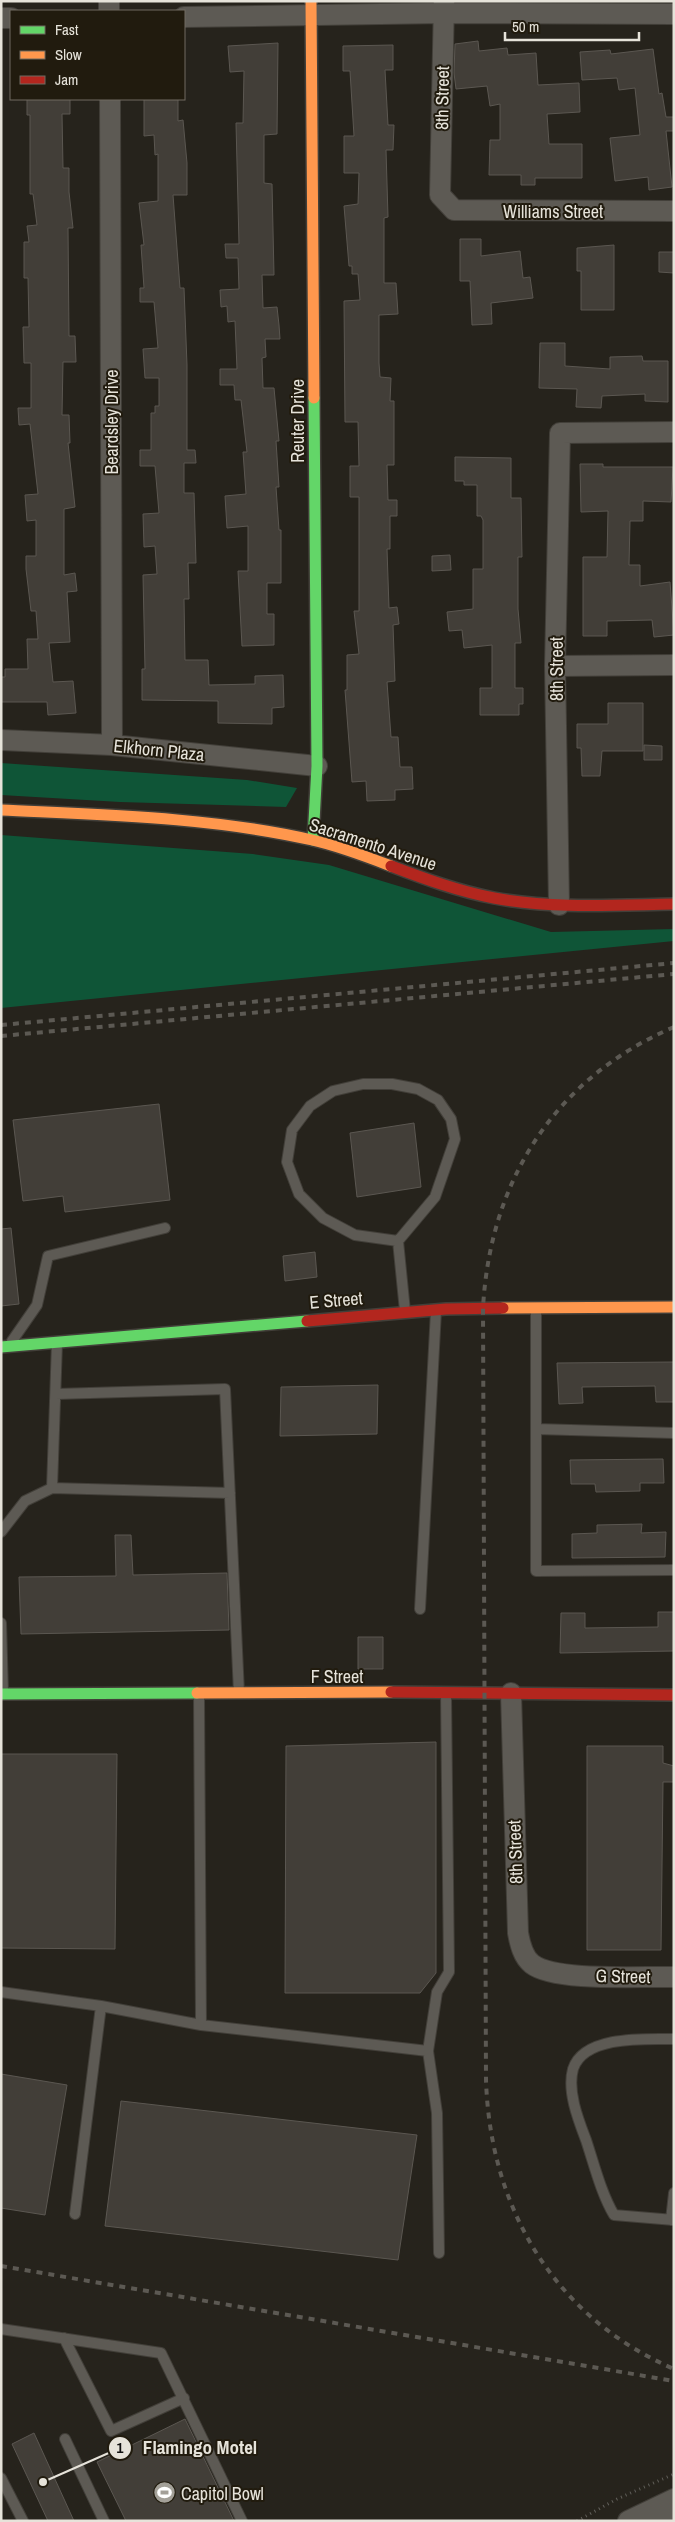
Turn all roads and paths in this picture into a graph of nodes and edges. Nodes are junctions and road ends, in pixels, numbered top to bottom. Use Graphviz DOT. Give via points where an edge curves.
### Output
graph roads {
  1 [pos="444,7"];
  2 [pos="311,9"];
  3 [pos="674,14"];
  4 [pos="185,17"];
  5 [pos="110,100"];
  6 [pos="440,194"];
  7 [pos="674,211"];
  8 [pos="674,432"];
  9 [pos="674,665"];
  10 [pos="555,666"];
  11 [pos="1,740"];
  12 [pos="112,745"];
  13 [pos="317,766"];
  14 [pos="1,810"];
  15 [pos="312,840"];
  16 [pos="674,904"];
  17 [pos="559,905"];
  18 [pos="164,1228"];
  19 [pos="398,1240"];
  20 [pos="674,1307"];
  21 [pos="536,1308"];
  22 [pos="436,1310"];
  23 [pos="405,1312"];
  24 [pos="56,1342"];
  25 [pos="5,1346"];
  26 [pos="56,1394"];
  27 [pos="536,1429"];
  28 [pos="674,1433"];
  29 [pos="52,1488"];
  30 [pos="230,1493"];
  31 [pos="1,1532"];
  32 [pos="674,1570"];
  33 [pos="420,1609"];
  34 [pos="1,1623"];
  35 [pos="446,1692"];
  36 [pos="511,1693"];
  37 [pos="2,1694"];
  38 [pos="199,1694"];
  39 [pos="239,1694"];
  40 [pos="674,1695"];
  41 [pos="573,1975"];
  42 [pos="674,1977"];
  43 [pos="1,1992"];
  44 [pos="101,2006"];
  45 [pos="201,2025"];
  46 [pos="674,2039"];
  47 [pos="428,2050"];
  48 [pos="674,2193"];
  49 [pos="75,2214"];
  50 [pos="672,2220"];
  51 [pos="440,2253"];
  52 [pos="1,2329"];
  53 [pos="64,2338"];
  54 [pos="184,2398"];
  55 [pos="65,2439"];
  56 [pos="674,2474"];
  57 [pos="1,2478"];
  58 [pos="674,2500"];
  59 [pos="674,2516"];
  60 [pos="23,2521"];
  61 [pos="104,2521"];
  62 [pos="242,2521"];
  63 [pos="577,2521"];
  64 [pos="628,2521"];
  65 [pos="663,2521"];
  1 -- 2 [label="street"];
  1 -- 3 [label="street"];
  1 -- 6 [label="street, 8th Street"];
  2 -- 4 [label="street"];
  2 -- 13 [label="street, Reuter Drive"];
  5 -- 12 [label="street, Beardsley Drive"];
  6 -- 7 [label="street, Williams Street" via="454,210"];
  8 -- 10 [label="street, 8th Street" via="560,433"];
  9 -- 10 [label="street"];
  10 -- 17 [label="street, 8th Street"];
  11 -- 12 [label="street, Elkhorn Plaza"];
  12 -- 13 [label="street, Elkhorn Plaza"];
  13 -- 15 [label="street, Reuter Drive"];
  14 -- 15 [label="street, Sacramento Avenue" via="153,819 245,828"];
  15 -- 17 [label="street, Sacramento Avenue" via="470,893"];
  16 -- 17 [label="street, Sacramento Avenue"];
  18 -- 25 [label="lane" via="48,1256 37,1304"];
  19 -- 19 [label="lane" via="435,1197 455,1139 451,1119 438,1100 418,1089 392,1084 362,1084 332,1091 310,1106 292,1130 288,1162 298,1194 323,1218 355,1235"];
  19 -- 23 [label="lane"];
  20 -- 21 [label="street, E Street"];
  21 -- 22 [label="street, E Street"];
  21 -- 27 [label="lane"];
  22 -- 23 [label="street, E Street"];
  22 -- 33 [label="lane"];
  23 -- 24 [label="street, E Street"];
  24 -- 25 [label="street, E Street"];
  24 -- 26 [label="lane"];
  26 -- 29 [label="lane"];
  26 -- 30 [label="lane" via="225,1389"];
  27 -- 28 [label="lane"];
  27 -- 32 [label="lane" via="536,1571"];
  29 -- 30 [label="lane"];
  29 -- 31 [label="lane" via="25,1501"];
  30 -- 39 [label="lane"];
  34 -- 37 [label="lane"];
  35 -- 36 [label="street, F Street"];
  35 -- 39 [label="street, F Street"];
  35 -- 47 [label="lane" via="449,1972 437,1992"];
  36 -- 40 [label="street, F Street"];
  36 -- 41 [label="street, 8th Street" via="518,1933 522,1950 532,1964 548,1972"];
  37 -- 38 [label="street, F Street"];
  38 -- 39 [label="street, F Street"];
  38 -- 45 [label="lane"];
  41 -- 42 [label="street, G Street"];
  43 -- 44 [label="lane"];
  44 -- 45 [label="lane"];
  44 -- 49 [label="lane"];
  45 -- 47 [label="lane"];
  46 -- 50 [label="lane" via="622,2039 598,2047 584,2055 574,2068 572,2090 580,2125 614,2215"];
  47 -- 51 [label="lane" via="437,2112"];
  48 -- 50 [label="lane"];
  52 -- 53 [label="lane"];
  53 -- 54 [label="lane" via="161,2353"];
  53 -- 54 [label="lane" via="111,2431"];
  54 -- 62 [label="lane"];
  55 -- 61 [label="lane"];
  56 -- 63 [label="path"];
  57 -- 60 [label="lane"];
  58 -- 64 [label="street"];
  59 -- 65 [label="street"];
}
